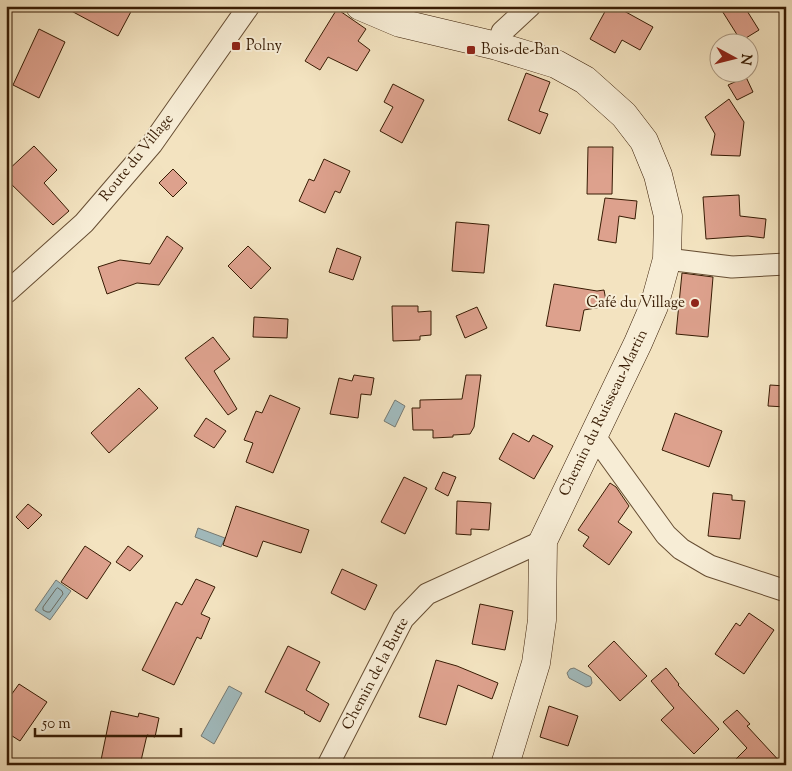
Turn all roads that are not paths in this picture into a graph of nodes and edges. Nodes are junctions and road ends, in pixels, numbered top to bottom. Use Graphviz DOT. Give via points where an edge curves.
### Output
graph roads {
  1 [pos="249,6"];
  2 [pos="360,6"];
  3 [pos="530,6"];
  4 [pos="496,46"];
  5 [pos="667,259"];
  6 [pos="786,264"];
  7 [pos="6,293"];
  8 [pos="593,434"];
  9 [pos="543,541"];
  10 [pos="786,591"];
  11 [pos="328,765"];
  12 [pos="505,765"];
  1 -- 7 [label="street, Route du Village" via="152,144 84,223"];
  2 -- 4 [label="street, Chemin du Ruisseau-Martin" via="400,23"];
  3 -- 4 [label="street" via="502,32"];
  4 -- 5 [label="street, Chemin du Ruisseau-Martin" via="556,64 585,80 624,115 644,141 658,175 668,216"];
  5 -- 6 [label="street" via="732,267"];
  5 -- 8 [label="street, Chemin du Ruisseau-Martin" via="654,306"];
  8 -- 9 [label="street, Chemin du Ruisseau-Martin"];
  8 -- 10 [label="street" via="666,535 681,549 710,566"];
  9 -- 11 [label="street, Chemin de la Butte" via="427,594 403,619"];
  9 -- 12 [label="street, Chemin du Ruisseau-Martin" via="542,620 536,663"];
}
